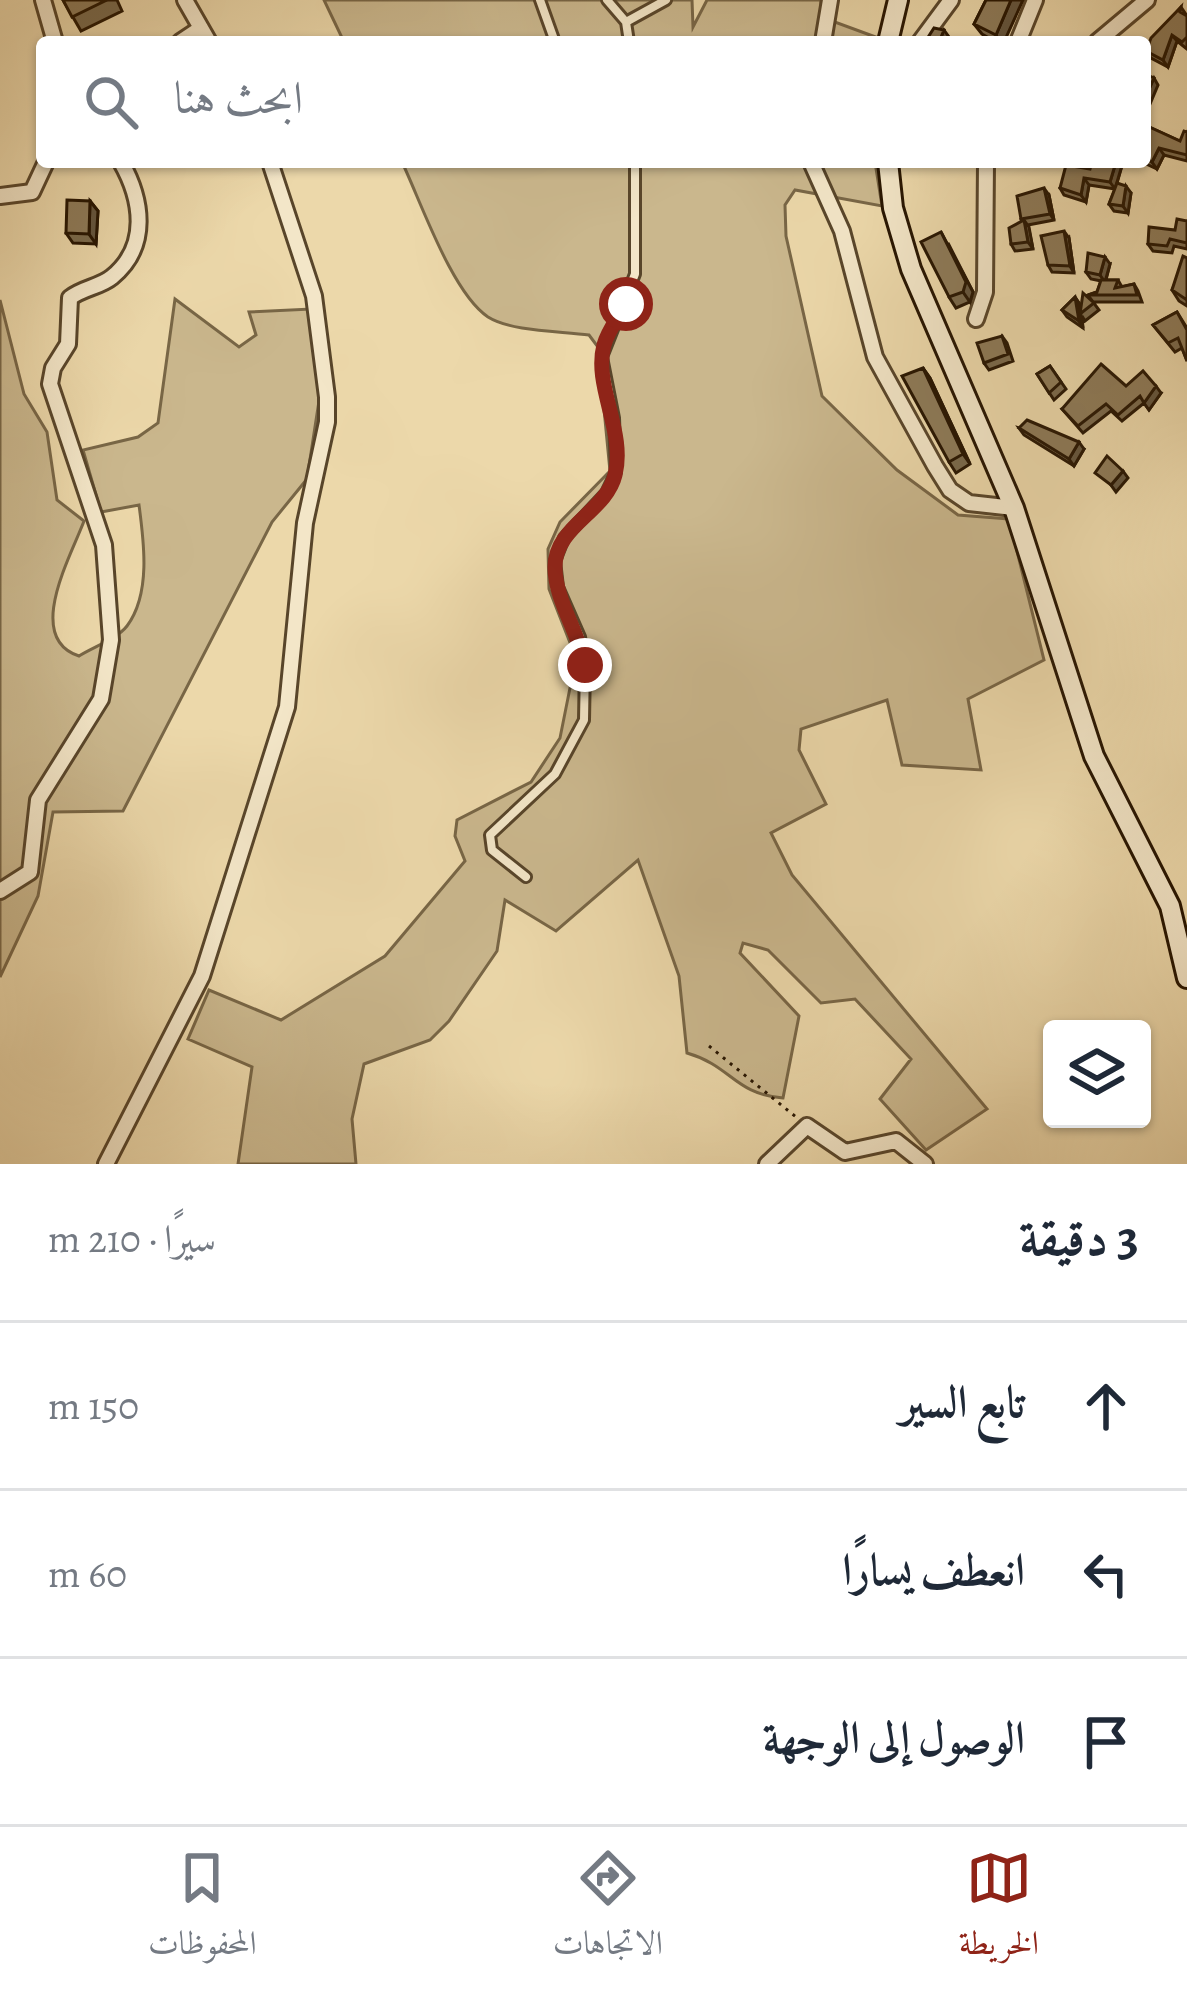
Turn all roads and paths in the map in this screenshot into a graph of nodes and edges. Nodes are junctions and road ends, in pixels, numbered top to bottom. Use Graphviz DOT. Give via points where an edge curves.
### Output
graph roads {
  1 [pos="44,0"];
  2 [pos="185,0"];
  3 [pos="540,0"];
  4 [pos="607,0"];
  5 [pos="666,0"];
  6 [pos="830,0"];
  7 [pos="898,0"];
  8 [pos="951,0"];
  9 [pos="1035,0"];
  10 [pos="1148,0"];
  11 [pos="626,22"];
  12 [pos="205,35"];
  13 [pos="53,36"];
  14 [pos="553,36"];
  15 [pos="628,36"];
  16 [pos="825,36"];
  17 [pos="889,36"];
  18 [pos="924,36"];
  19 [pos="1020,36"];
  20 [pos="1104,36"];
  21 [pos="43,168"];
  22 [pos="123,168"];
  23 [pos="272,168"];
  24 [pos="635,168"];
  25 [pos="814,168"];
  26 [pos="889,168"];
  27 [pos="986,168"];
  28 [pos="0,196"];
  29 [pos="976,320"];
  30 [pos="1014,508"];
  31 [pos="526,877"];
  32 [pos="0,891"];
  33 [pos="1187,978"];
  34 [pos="710,1046"];
  35 [pos="807,1126"];
  36 [pos="106,1164"];
  37 [pos="767,1164"];
  38 [pos="925,1164"];
  1 -- 13 [label="street"];
  2 -- 12 [label="street"];
  3 -- 14 [label="lane"];
  4 -- 11 [label="lane"];
  5 -- 11 [label="lane"];
  6 -- 16 [label="street"];
  7 -- 17 [label="street"];
  8 -- 18 [label="street"];
  9 -- 19 [label="street"];
  10 -- 20 [label="street"];
  11 -- 15 [label="lane"];
  21 -- 28 [label="street" via="32,192"];
  22 -- 32 [label="street" via="141,213 132,250 110,279 70,298 68,344 50,384 104,545 109,667 97,708 38,800 30,872"];
  23 -- 36 [label="street" via="314,296 327,397 286,706 202,976"];
  24 -- 31 [label="lane" via="635,274 602,357 616,472 555,561 585,665 584,720 555,774 490,835 497,856"];
  25 -- 30 [label="street" via="842,231 875,357 935,466 969,503"];
  26 -- 30 [label="street" via="911,269"];
  27 -- 29 [label="street" via="985,292"];
  30 -- 33 [label="street" via="1094,756 1170,905"];
  34 -- 35 [label="path"];
  35 -- 37 [label="street"];
  35 -- 38 [label="street" via="845,1152 896,1141"];
}
